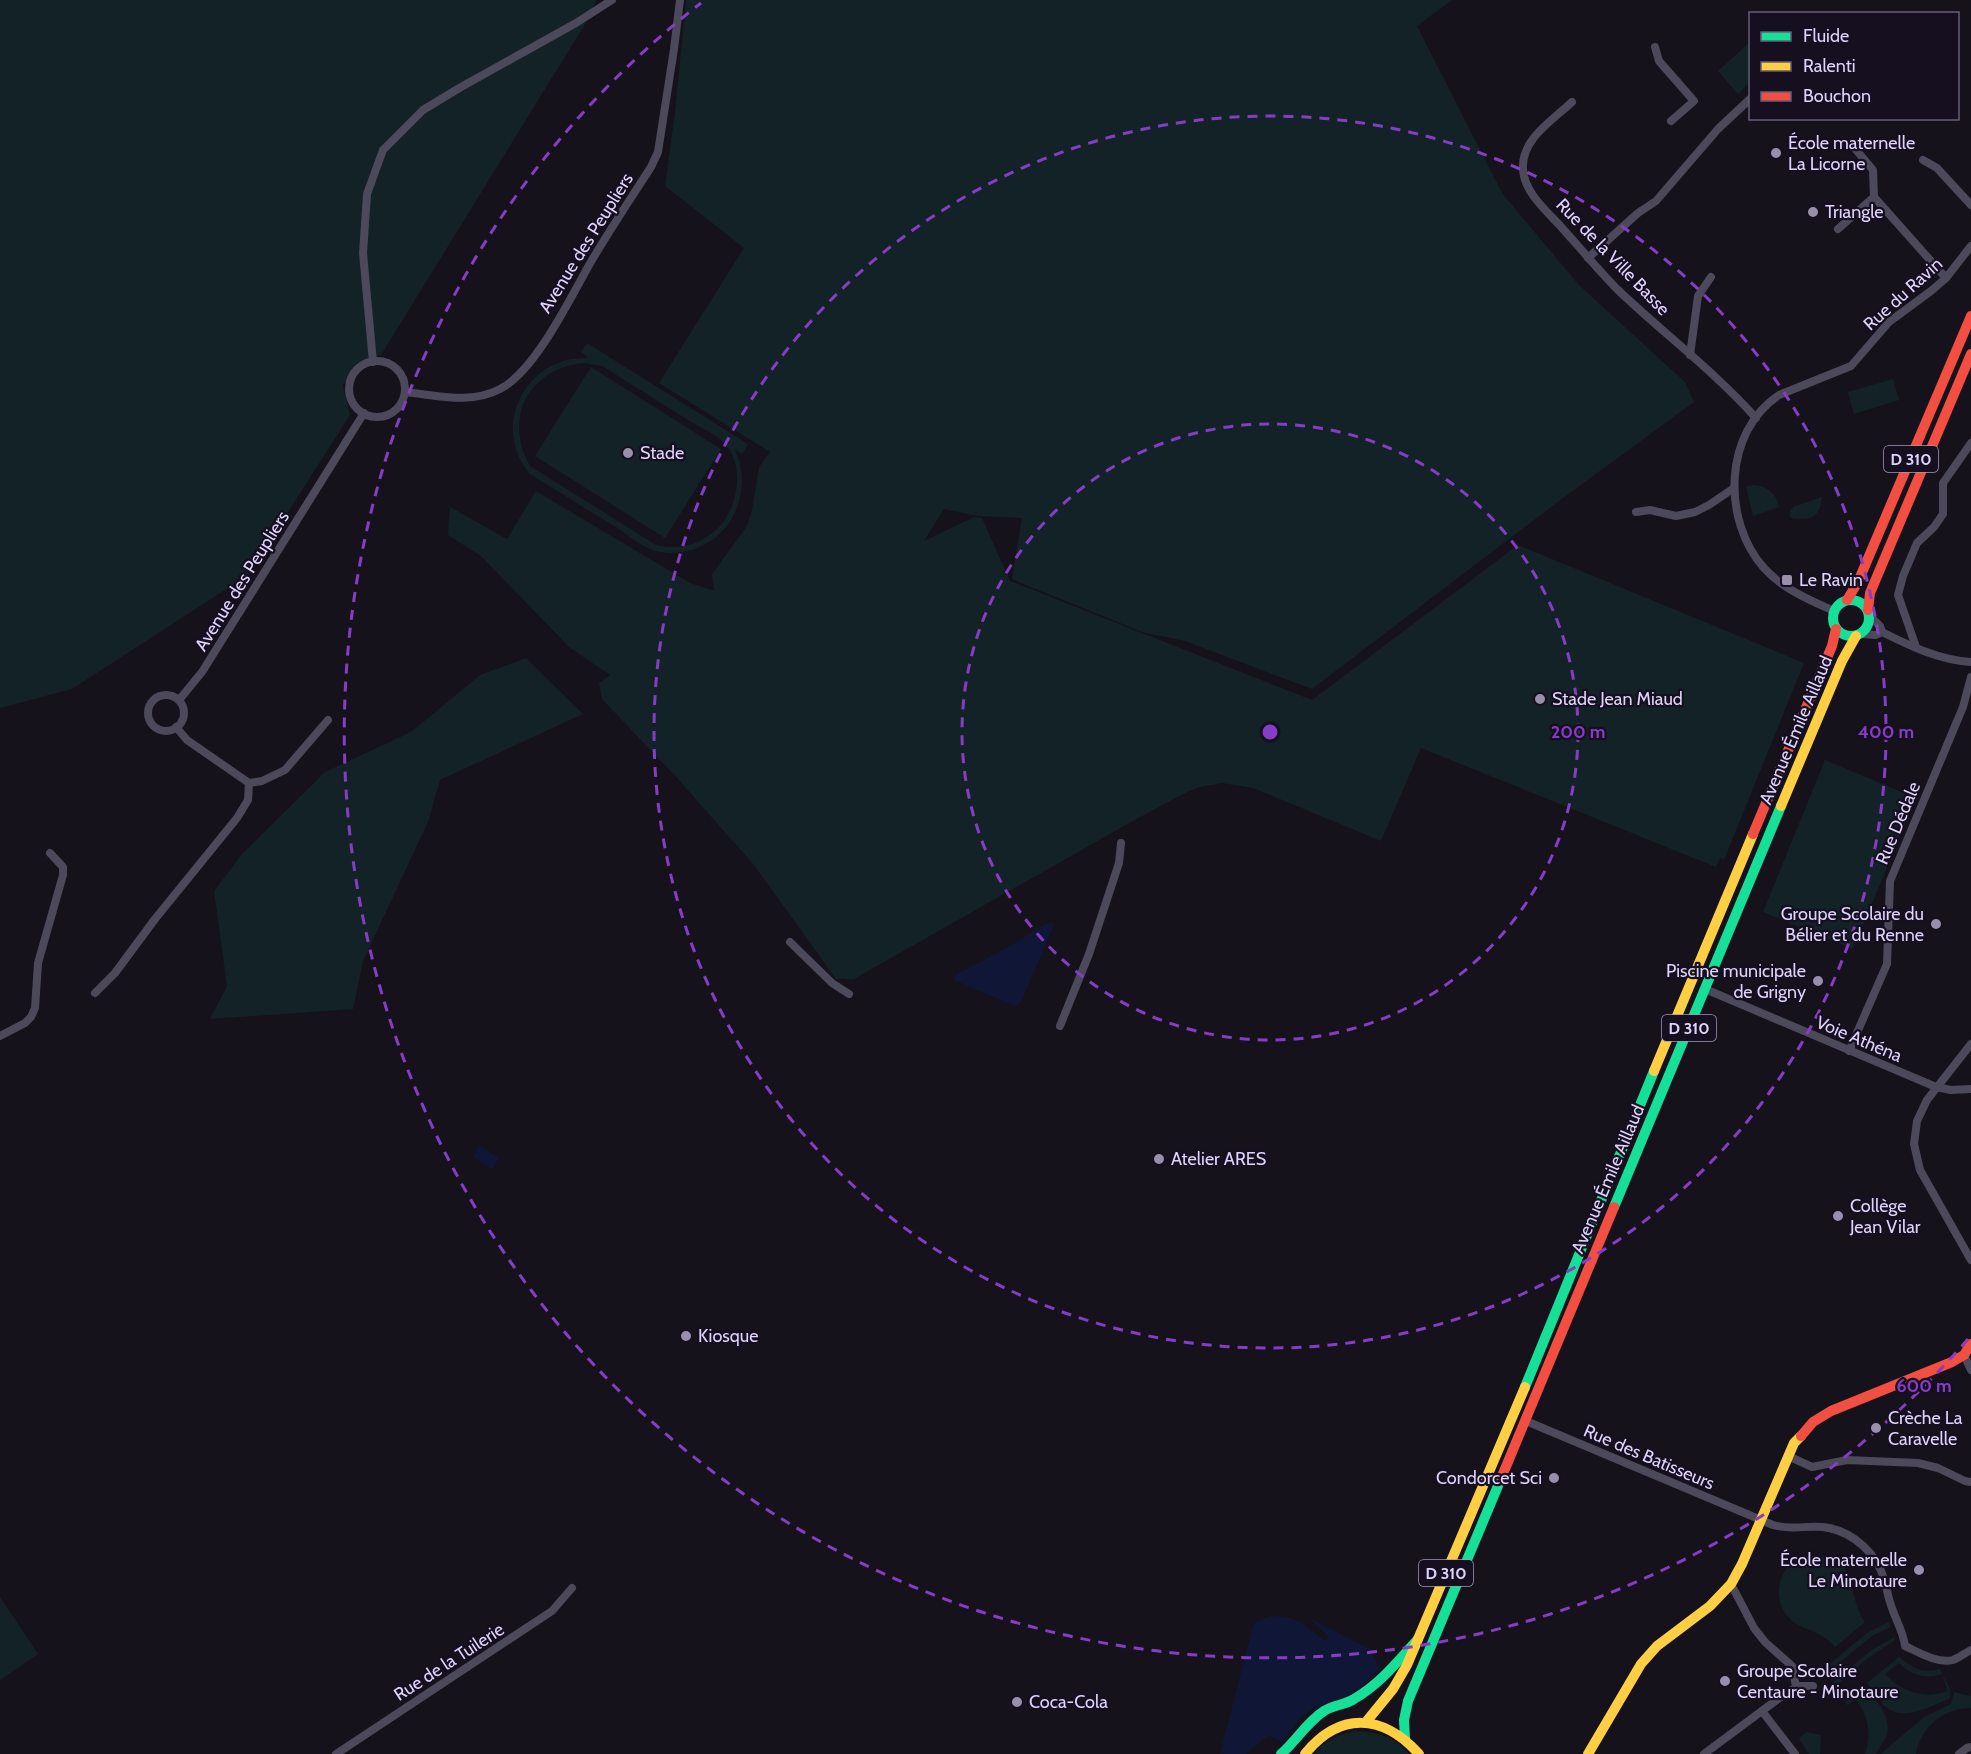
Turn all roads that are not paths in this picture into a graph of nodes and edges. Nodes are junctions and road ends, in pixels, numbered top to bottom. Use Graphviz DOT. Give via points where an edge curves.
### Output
graph roads {
  1 [pos="612,0"];
  2 [pos="680,0"];
  3 [pos="1655,47"];
  4 [pos="1749,100"];
  5 [pos="1572,102"];
  6 [pos="1671,121"];
  7 [pos="1840,144"];
  8 [pos="1923,159"];
  9 [pos="1874,197"];
  10 [pos="1971,205"];
  11 [pos="1838,229"];
  12 [pos="1971,246"];
  13 [pos="1588,258"];
  14 [pos="1710,277"];
  15 [pos="1946,278"];
  16 [pos="1971,316"];
  17 [pos="1971,354"];
  18 [pos="1690,355"];
  19 [pos="373,362"];
  20 [pos="405,392"];
  21 [pos="363,413"];
  22 [pos="1756,418"];
  23 [pos="1971,443"];
  24 [pos="1734,488"];
  25 [pos="1636,512"];
  26 [pos="1846,600"];
  27 [pos="1834,611"];
  28 [pos="1869,613"];
  29 [pos="1836,629"];
  30 [pos="1882,632"];
  31 [pos="1858,635"];
  32 [pos="1916,647"];
  33 [pos="1971,662"];
  34 [pos="1971,677"];
  35 [pos="179,700"];
  36 [pos="328,720"];
  37 [pos="176,728"];
  38 [pos="249,783"];
  39 [pos="1121,843"];
  40 [pos="50,853"];
  41 [pos="790,942"];
  42 [pos="1705,990"];
  43 [pos="95,993"];
  44 [pos="849,994"];
  45 [pos="1060,1026"];
  46 [pos="0,1036"];
  47 [pos="1971,1044"];
  48 [pos="1849,1051"];
  49 [pos="1936,1087"];
  50 [pos="1971,1089"];
  51 [pos="1971,1260"];
  52 [pos="1971,1344"];
  53 [pos="1964,1354"];
  54 [pos="1971,1370"];
  55 [pos="1526,1421"];
  56 [pos="1788,1456"];
  57 [pos="1971,1482"];
  58 [pos="1761,1520"];
  59 [pos="1731,1584"];
  60 [pos="572,1588"];
  61 [pos="1418,1639"];
  62 [pos="1971,1650"];
  63 [pos="1813,1686"];
  64 [pos="1796,1687"];
  65 [pos="1762,1711"];
  66 [pos="1366,1722"];
  67 [pos="1405,1738"];
  68 [pos="1971,1748"];
  69 [pos="336,1754"];
  70 [pos="1281,1754"];
  71 [pos="1305,1754"];
  72 [pos="1419,1754"];
  73 [pos="1588,1754"];
  74 [pos="1704,1754"];
  75 [pos="1795,1754"];
  76 [pos="1959,1754"];
  1 -- 19 [label="street" via="423,110 383,150 367,195 363,253"];
  2 -- 20 [label="street, Avenue des Peupliers" via="658,153 535,356 515,379 488,394 454,398"];
  3 -- 6 [label="street" via="1659,61 1694,101"];
  4 -- 13 [label="street" via="1718,129 1656,201"];
  5 -- 13 [label="street, Rue de la Ville Basse" via="1533,138 1523,170 1532,194"];
  7 -- 9 [label="street" via="1852,145 1873,170"];
  8 -- 10 [label="street" via="1937,168"];
  9 -- 11 [label="street"];
  9 -- 15 [label="street"];
  12 -- 15 [label="street, Rue du Ravin"];
  13 -- 18 [label="street, Rue de la Ville Basse"];
  14 -- 18 [label="street" via="1698,296"];
  15 -- 22 [label="street, Rue du Ravin" via="1889,322 1851,366 1779,395"];
  16 -- 26 [label="main road, D 310" via="1858,582"];
  17 -- 28 [label="main road, D 310" via="1870,593"];
  18 -- 22 [label="street, Rue de la Ville Basse"];
  19 -- 20 [label="street" via="393,367 402,378"];
  19 -- 21 [label="street" via="356,371 349,389 351,399"];
  20 -- 21 [label="street" via="397,409 389,414 374,417"];
  21 -- 35 [label="street, Avenue des Peupliers" via="202,672"];
  22 -- 24 [label="street, Rue du Ravin" via="1740,450"];
  23 -- 32 [label="street" via="1943,483 1943,514 1917,543 1903,576 1898,595"];
  24 -- 25 [label="street" via="1695,512 1677,516 1650,510"];
  24 -- 27 [label="street, Rue du Ravin" via="1736,510 1749,549 1765,569 1791,591"];
  26 -- 27 [label="main road"];
  26 -- 28 [label="main road" via="1859,602"];
  27 -- 29 [label="main road"];
  28 -- 30 [label="street"];
  28 -- 31 [label="main road" via="1868,626"];
  29 -- 31 [label="main road" via="1845,636"];
  29 -- 61 [label="main road, Avenue Émile Aillaud / D 310"];
  30 -- 31 [label="street"];
  30 -- 32 [label="street"];
  31 -- 42 [label="main road, Avenue Émile Aillaud / D 310" via="1842,661"];
  32 -- 33 [label="street"];
  34 -- 48 [label="street, Rue Dédale" via="1963,707 1890,881 1887,964"];
  35 -- 37 [label="street" via="184,711"];
  35 -- 37 [label="street" via="162,695 148,709 155,727 167,731"];
  36 -- 38 [label="street" via="285,770"];
  37 -- 38 [label="street"];
  38 -- 43 [label="street" via="248,800 237,818"];
  39 -- 45 [label="street" via="1119,863 1089,954"];
  40 -- 46 [label="street" via="63,867 63,875 38,963 35,1008 25,1023"];
  41 -- 44 [label="street"];
  42 -- 48 [label="street, Voie Athéna"];
  42 -- 55 [label="main road, Avenue Émile Aillaud / D 310"];
  47 -- 49 [label="street"];
  48 -- 49 [label="street, Voie Athéna"];
  49 -- 50 [label="street, Voie Athéna"];
  49 -- 51 [label="street" via="1917,1121 1914,1144 1920,1170"];
  52 -- 53 [label="main road"];
  53 -- 54 [label="street"];
  53 -- 56 [label="main road" via="1821,1416 1798,1437"];
  55 -- 58 [label="street, Rue des Batisseurs"];
  55 -- 67 [label="main road, Avenue Émile Aillaud / D 310" via="1408,1701"];
  56 -- 57 [label="street" via="1812,1467 1847,1460 1929,1464"];
  56 -- 58 [label="main road"];
  58 -- 59 [label="main road"];
  58 -- 62 [label="street, Rue des Batisseurs" via="1785,1529 1829,1528 1849,1535 1877,1562 1905,1646 1948,1661"];
  59 -- 64 [label="street" via="1754,1628 1792,1666"];
  59 -- 73 [label="main road" via="1641,1664"];
  60 -- 69 [label="street, Rue de la Tuilerie" via="552,1611"];
  61 -- 66 [label="main road, Avenue Émile Aillaud / D 310" via="1393,1689"];
  61 -- 70 [label="main road" via="1377,1684 1351,1701 1325,1710"];
  63 -- 64 [label="street"];
  64 -- 65 [label="street"];
  65 -- 74 [label="street"];
  65 -- 75 [label="street"];
  66 -- 67 [label="main road"];
  66 -- 71 [label="main road" via="1324,1734"];
  67 -- 72 [label="main road"];
  68 -- 76 [label="street"];
}
